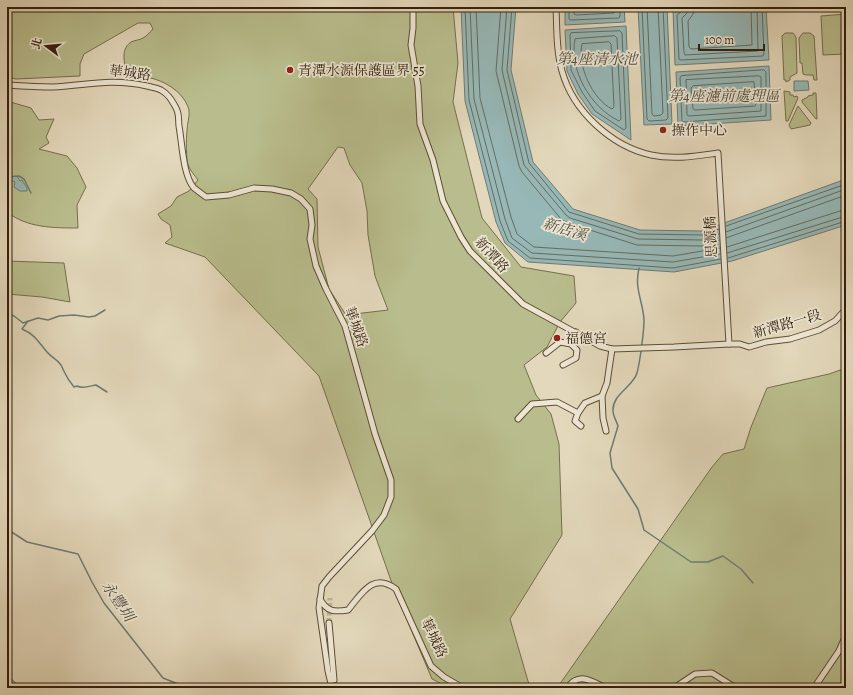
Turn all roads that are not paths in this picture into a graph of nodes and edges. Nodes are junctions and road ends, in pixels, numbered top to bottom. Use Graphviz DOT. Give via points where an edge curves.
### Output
graph roads {
  1 [pos="412,7"];
  2 [pos="556,7"];
  3 [pos="7,85"];
  4 [pos="846,309"];
  5 [pos="576,332"];
  6 [pos="571,344"];
  7 [pos="729,344"];
  8 [pos="612,349"];
  9 [pos="546,353"];
  10 [pos="563,365"];
  11 [pos="602,396"];
  12 [pos="578,413"];
  13 [pos="518,419"];
  14 [pos="580,426"];
  15 [pos="606,431"];
  16 [pos="320,599"];
  17 [pos="329,623"];
  18 [pos="846,635"];
  19 [pos="333,684"];
  20 [pos="463,688"];
  21 [pos="567,688"];
  22 [pos="606,688"];
  23 [pos="674,688"];
  24 [pos="736,688"];
  25 [pos="812,688"];
  1 -- 5 [label="street, 新潭路" via="411,45 418,86 420,124 442,201 470,251 504,286 524,304"];
  2 -- 7 [label="street, 思源橋" via="562,72 574,99 589,119 623,144 651,155 687,157 718,153"];
  3 -- 16 [label="street, 華城路" via="53,87 114,82 160,90 170,97 179,114 183,157 193,187 206,197 230,195 254,188 272,189 301,198 310,209 310,239 316,266 345,326 391,480 390,497 384,515 363,542 325,581"];
  4 -- 7 [label="street, 新潭路一段" via="835,321 819,330 749,347"];
  5 -- 6 [label="street"];
  5 -- 8 [label="street, 新潭路" via="600,346"];
  6 -- 9 [label="street" via="560,342"];
  6 -- 10 [label="street" via="577,350 576,358"];
  7 -- 8 [label="street, 新潭路"];
  8 -- 11 [label="street" via="607,383"];
  11 -- 12 [label="street" via="585,403"];
  11 -- 15 [label="street"];
  12 -- 13 [label="street" via="557,402 532,404"];
  12 -- 14 [label="street" via="575,421"];
  16 -- 19 [label="street" via="318,608 328,671"];
  16 -- 20 [label="street, 華城路" via="330,610 348,610 373,584 389,584 396,589 431,666"];
  17 -- 19 [label="street"];
  18 -- 25 [label="street" via="839,651"];
  21 -- 22 [label="street" via="577,678"];
  23 -- 24 [label="street" via="695,674 712,673"];
}
